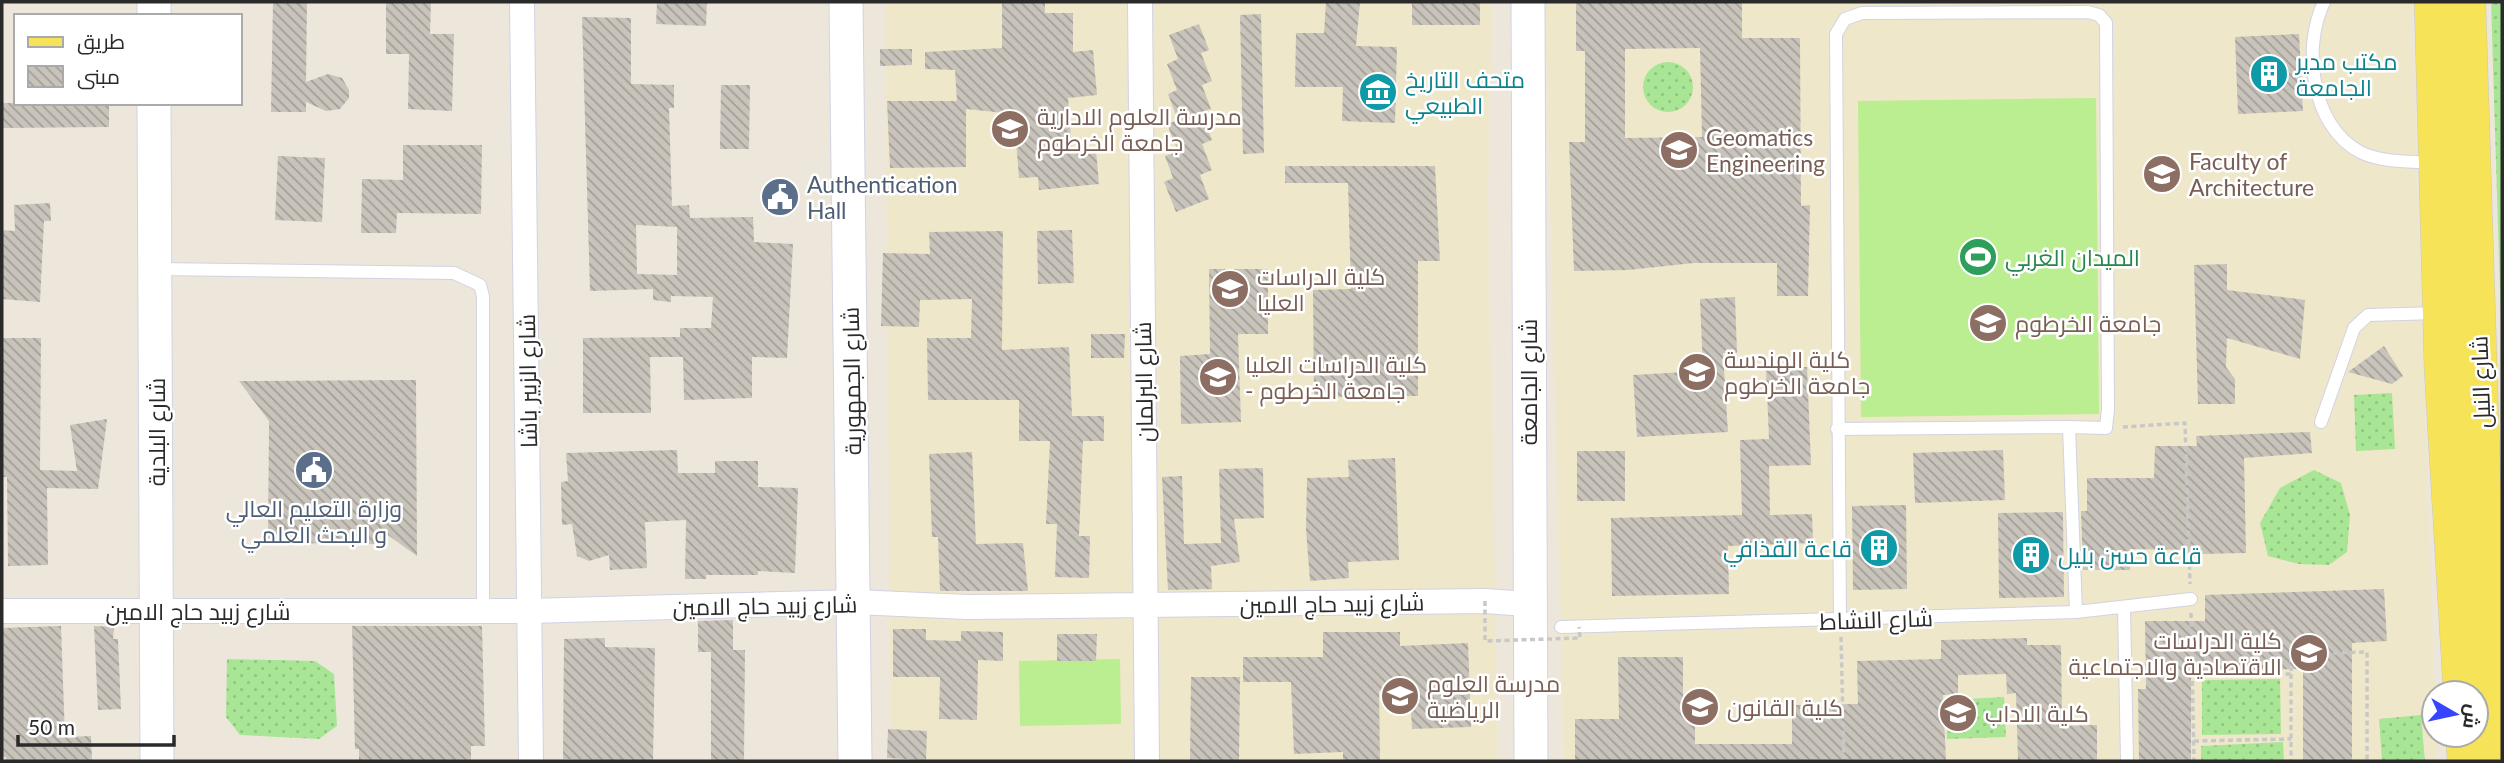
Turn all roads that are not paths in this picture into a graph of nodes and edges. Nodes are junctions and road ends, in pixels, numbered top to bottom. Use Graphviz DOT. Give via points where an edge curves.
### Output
graph roads {
  1 [pos="522,2"];
  2 [pos="846,2"];
  3 [pos="1140,2"];
  4 [pos="1528,2"];
  5 [pos="2324,2"];
  6 [pos="2433,2"];
  7 [pos="2467,2"];
  8 [pos="1862,7"];
  9 [pos="154,105"];
  10 [pos="2436,163"];
  11 [pos="155,269"];
  12 [pos="2441,313"];
  13 [pos="2321,422"];
  14 [pos="2069,427"];
  15 [pos="1837,429"];
  16 [pos="2191,598"];
  17 [pos="855,602"];
  18 [pos="1528,604"];
  19 [pos="1146,605"];
  20 [pos="2124,607"];
  21 [pos="2,611"];
  22 [pos="157,611"];
  23 [pos="483,611"];
  24 [pos="529,611"];
  25 [pos="2076,612"];
  26 [pos="1840,621"];
  27 [pos="1561,627"];
  28 [pos="2461,679"];
  29 [pos="157,761"];
  30 [pos="531,761"];
  31 [pos="855,761"];
  32 [pos="1147,761"];
  33 [pos="1531,761"];
  34 [pos="2127,761"];
  35 [pos="2502,761"];
  1 -- 24 [label="street, شارع الزبير باشا"];
  2 -- 17 [label="main road, شارع الجمهورية"];
  3 -- 19 [label="street, شارع البرلمان"];
  4 -- 18 [label="main road, شارع الجامعة"];
  5 -- 10 [label="lane" via="2313,50 2315,82 2328,121 2342,139 2361,152"];
  6 -- 10 [label="main road, شارع النيل"];
  7 -- 35 [label="main road, شارع النيل"];
  8 -- 14 [label="lane" via="2088,12 2106,23 2106,428"];
  8 -- 15 [label="lane" via="1845,19 1836,34"];
  9 -- 11 [label="main road, شارع البلدية"];
  10 -- 12 [label="main road, شارع النيل"];
  11 -- 22 [label="main road, شارع البلدية"];
  11 -- 23 [label="lane" via="454,273 480,285"];
  12 -- 13 [label="lane" via="2368,315 2361,321 2344,350"];
  12 -- 28 [label="main road, شارع النيل"];
  14 -- 15 [label="lane"];
  14 -- 25 [label="lane"];
  15 -- 26 [label="lane"];
  16 -- 20 [label="lane, شارع النشاط"];
  17 -- 19 [label="street, شارع زبيد حاج الامين" via="967,607"];
  17 -- 24 [label="street, شارع زبيد حاج الامين"];
  17 -- 31 [label="main road, شارع الجمهورية"];
  18 -- 19 [label="street, شارع زبيد حاج الامين"];
  18 -- 33 [label="main road, شارع الجامعة"];
  19 -- 32 [label="street, شارع البرلمان"];
  20 -- 25 [label="lane, شارع النشاط"];
  20 -- 34 [label="lane"];
  21 -- 22 [label="street, شارع زبيد حاج الامين"];
  22 -- 23 [label="street, شارع زبيد حاج الامين"];
  22 -- 29 [label="main road, شارع البلدية"];
  23 -- 24 [label="street, شارع زبيد حاج الامين"];
  24 -- 30 [label="street, شارع الزبير باشا"];
  25 -- 26 [label="lane, شارع النشاط"];
  26 -- 27 [label="lane, شارع النشاط"];
}
